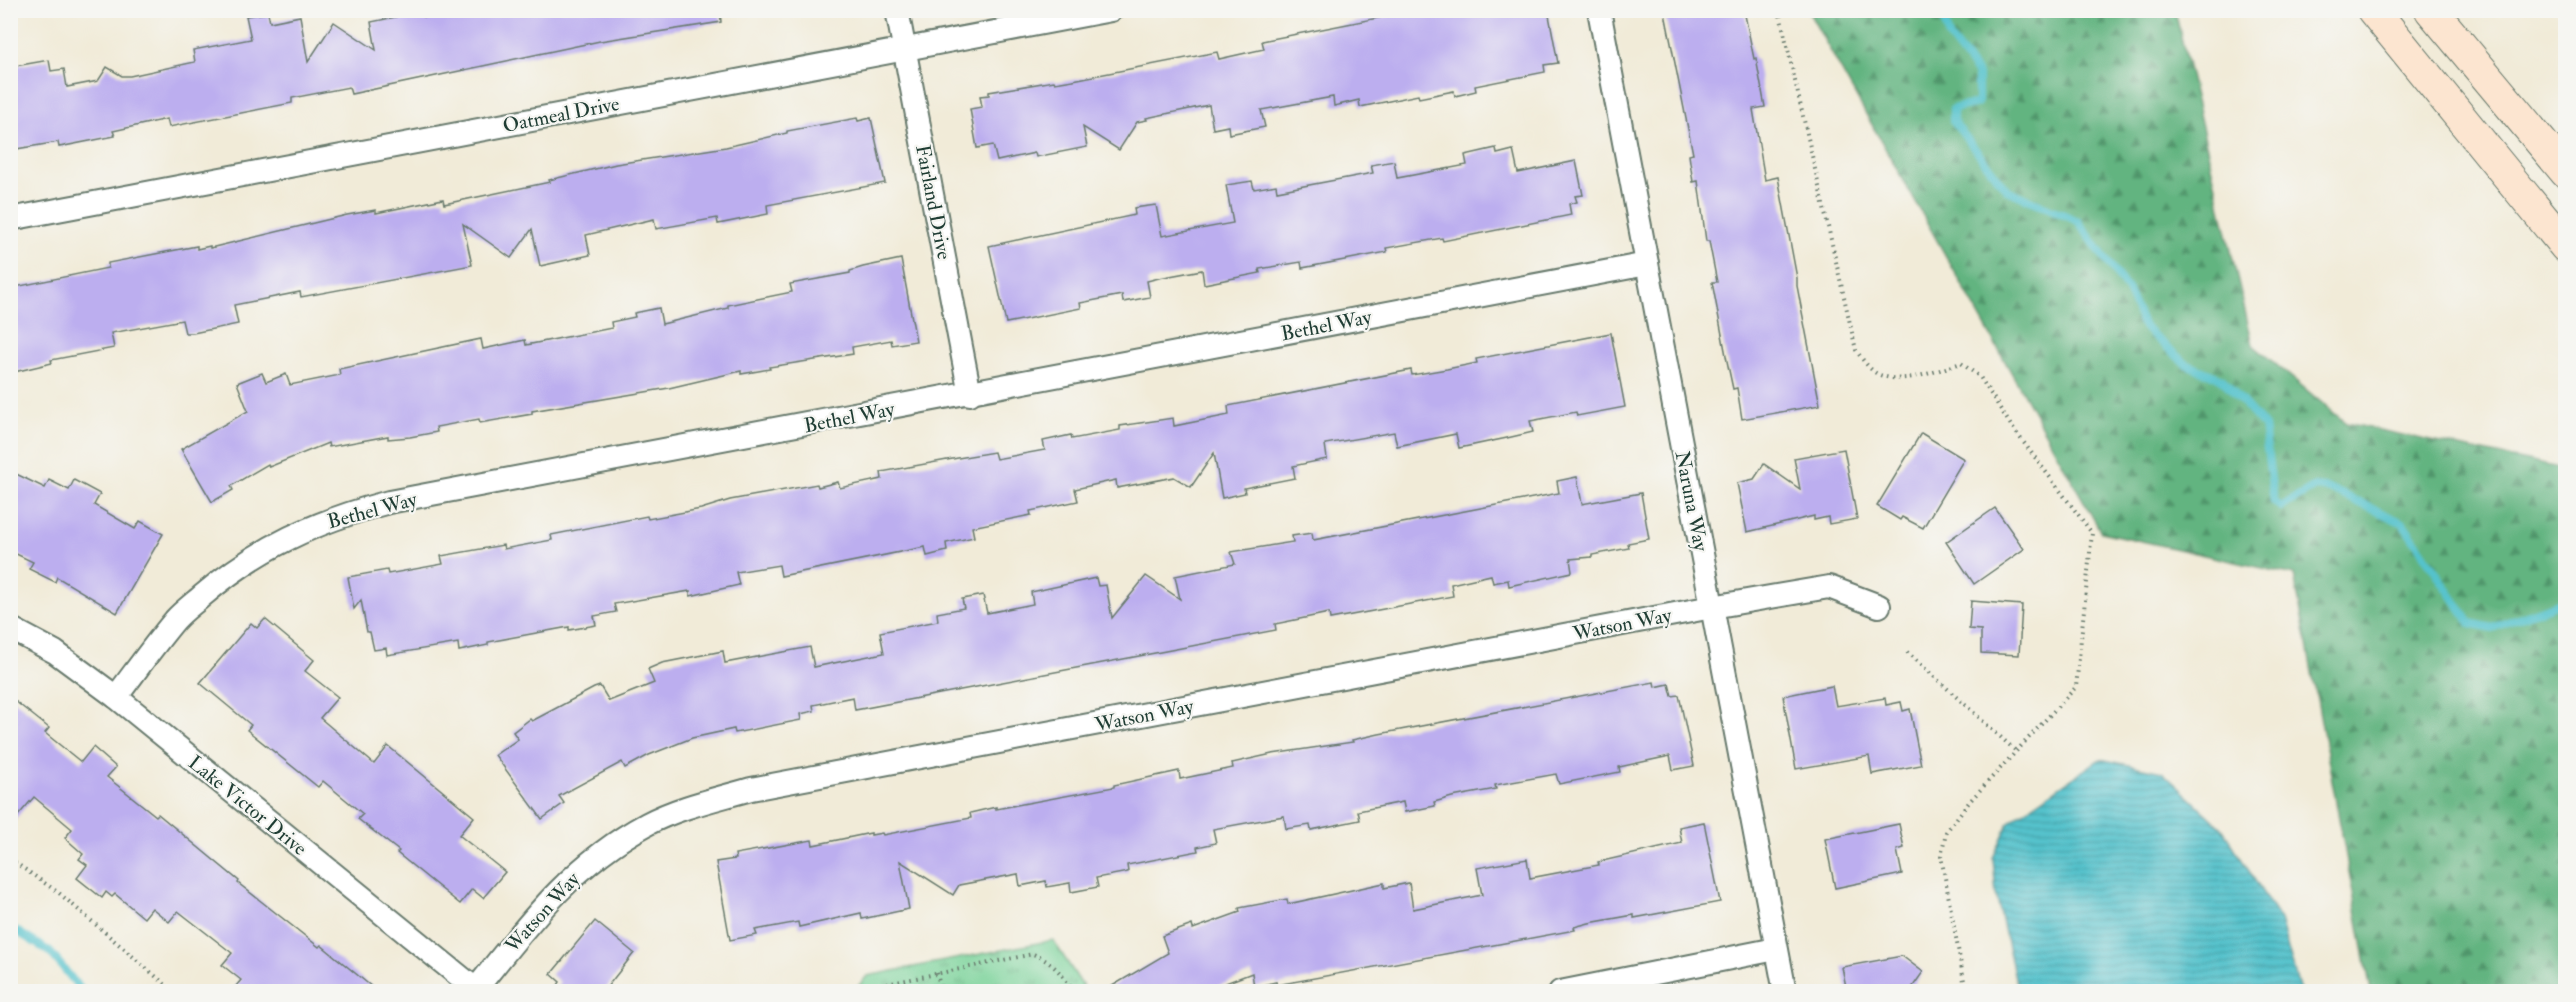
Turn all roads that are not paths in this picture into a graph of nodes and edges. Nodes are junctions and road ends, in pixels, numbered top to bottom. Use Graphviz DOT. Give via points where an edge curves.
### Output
graph roads {
  1 [pos="897,10"];
  2 [pos="1111,10"];
  3 [pos="1599,10"];
  4 [pos="2373,10"];
  5 [pos="2432,10"];
  6 [pos="905,49"];
  7 [pos="2565,172"];
  8 [pos="10,219"];
  9 [pos="2565,247"];
  10 [pos="1647,264"];
  11 [pos="970,394"];
  12 [pos="1879,606"];
  13 [pos="1712,607"];
  14 [pos="10,628"];
  15 [pos="116,697"];
  16 [pos="1776,949"];
  17 [pos="478,990"];
  18 [pos="1560,992"];
  19 [pos="1785,992"];
  1 -- 6 [label="street, Fairland Drive"];
  2 -- 6 [label="street, Oatmeal Drive"];
  3 -- 10 [label="street, Naruna Way"];
  4 -- 9 [label="main road"];
  5 -- 7 [label="main road"];
  6 -- 8 [label="street, Oatmeal Drive"];
  6 -- 11 [label="street, Fairland Drive"];
  10 -- 11 [label="street, Bethel Way"];
  10 -- 13 [label="street, Naruna Way"];
  11 -- 15 [label="street, Bethel Way" via="389,502 344,514 296,533 215,585 176,619"];
  12 -- 13 [label="street, Watson Way" via="1829,587"];
  13 -- 16 [label="street, Naruna Way"];
  13 -- 17 [label="street, Watson Way" via="751,789 699,804 648,823 606,849 566,881"];
  14 -- 15 [label="street, Lake Victor Drive" via="55,652"];
  15 -- 17 [label="street, Lake Victor Drive"];
  16 -- 18 [label="street"];
  16 -- 19 [label="street, Naruna Way"];
}
